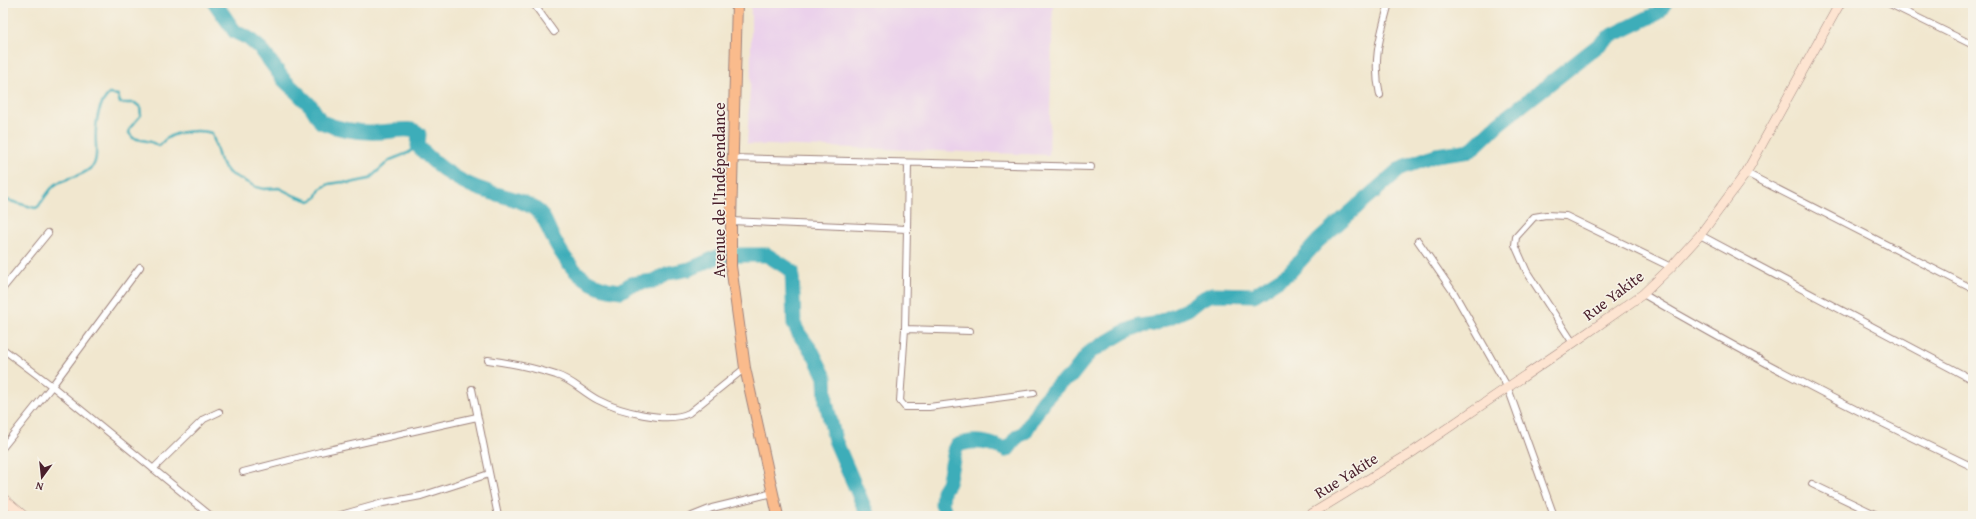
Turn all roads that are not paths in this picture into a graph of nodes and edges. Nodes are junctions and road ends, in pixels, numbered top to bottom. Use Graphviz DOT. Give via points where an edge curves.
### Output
graph roads {
  1 [pos="533,3"];
  2 [pos="737,3"];
  3 [pos="1389,3"];
  4 [pos="1840,3"];
  5 [pos="1888,3"];
  6 [pos="554,32"];
  7 [pos="1973,45"];
  8 [pos="1380,95"];
  9 [pos="732,158"];
  10 [pos="908,163"];
  11 [pos="1091,167"];
  12 [pos="1746,173"];
  13 [pos="731,221"];
  14 [pos="907,229"];
  15 [pos="48,233"];
  16 [pos="1700,235"];
  17 [pos="1418,241"];
  18 [pos="140,267"];
  19 [pos="1671,267"];
  20 [pos="3,288"];
  21 [pos="1973,289"];
  22 [pos="1643,294"];
  23 [pos="905,329"];
  24 [pos="970,332"];
  25 [pos="1573,343"];
  26 [pos="3,349"];
  27 [pos="488,360"];
  28 [pos="745,368"];
  29 [pos="1973,380"];
  30 [pos="52,386"];
  31 [pos="1508,388"];
  32 [pos="472,389"];
  33 [pos="1034,392"];
  34 [pos="219,412"];
  35 [pos="477,417"];
  36 [pos="3,447"];
  37 [pos="1973,467"];
  38 [pos="153,469"];
  39 [pos="243,472"];
  40 [pos="489,474"];
  41 [pos="1812,484"];
  42 [pos="773,493"];
  43 [pos="3,498"];
  44 [pos="24,516"];
  45 [pos="211,516"];
  46 [pos="336,516"];
  47 [pos="498,516"];
  48 [pos="692,516"];
  49 [pos="778,516"];
  50 [pos="1308,516"];
  51 [pos="1554,516"];
  52 [pos="1879,516"];
  1 -- 6 [label="street"];
  2 -- 9 [label="main road, Avenue de l'Indépendance"];
  3 -- 8 [label="street" via="1379,42 1376,76"];
  4 -- 12 [label="main road, Rue Yakite"];
  5 -- 7 [label="street"];
  9 -- 10 [label="street"];
  9 -- 13 [label="main road, Avenue de l'Indépendance"];
  10 -- 11 [label="street"];
  10 -- 14 [label="street"];
  12 -- 16 [label="main road, Rue Yakite"];
  12 -- 21 [label="street"];
  13 -- 14 [label="street"];
  13 -- 28 [label="main road, Avenue de l'Indépendance" via="732,266"];
  14 -- 23 [label="street"];
  15 -- 20 [label="street"];
  16 -- 19 [label="main road, Rue Yakite"];
  16 -- 29 [label="street"];
  17 -- 31 [label="street" via="1454,293"];
  18 -- 30 [label="street"];
  19 -- 22 [label="main road, Rue Yakite"];
  19 -- 25 [label="street" via="1566,216 1534,217 1516,237 1515,245 1527,272"];
  22 -- 25 [label="main road, Rue Yakite"];
  22 -- 37 [label="street" via="1722,340 1900,433"];
  23 -- 24 [label="street"];
  23 -- 33 [label="street" via="900,401 905,407 929,407"];
  25 -- 31 [label="main road, Rue Yakite"];
  26 -- 30 [label="street"];
  27 -- 28 [label="street" via="557,375 599,400 637,414 667,418 681,417 689,413"];
  28 -- 42 [label="main road, Avenue de l'Indépendance"];
  30 -- 36 [label="street"];
  30 -- 38 [label="street"];
  31 -- 50 [label="main road, Rue Yakite" via="1411,453"];
  31 -- 51 [label="street"];
  32 -- 35 [label="street"];
  34 -- 38 [label="street" via="204,419"];
  35 -- 39 [label="street"];
  35 -- 40 [label="street"];
  38 -- 45 [label="street"];
  40 -- 46 [label="street" via="421,496"];
  40 -- 47 [label="street"];
  41 -- 52 [label="street"];
  42 -- 48 [label="street" via="712,508"];
  42 -- 49 [label="main road, Avenue de l'Indépendance"];
  43 -- 44 [label="main road"];
}
